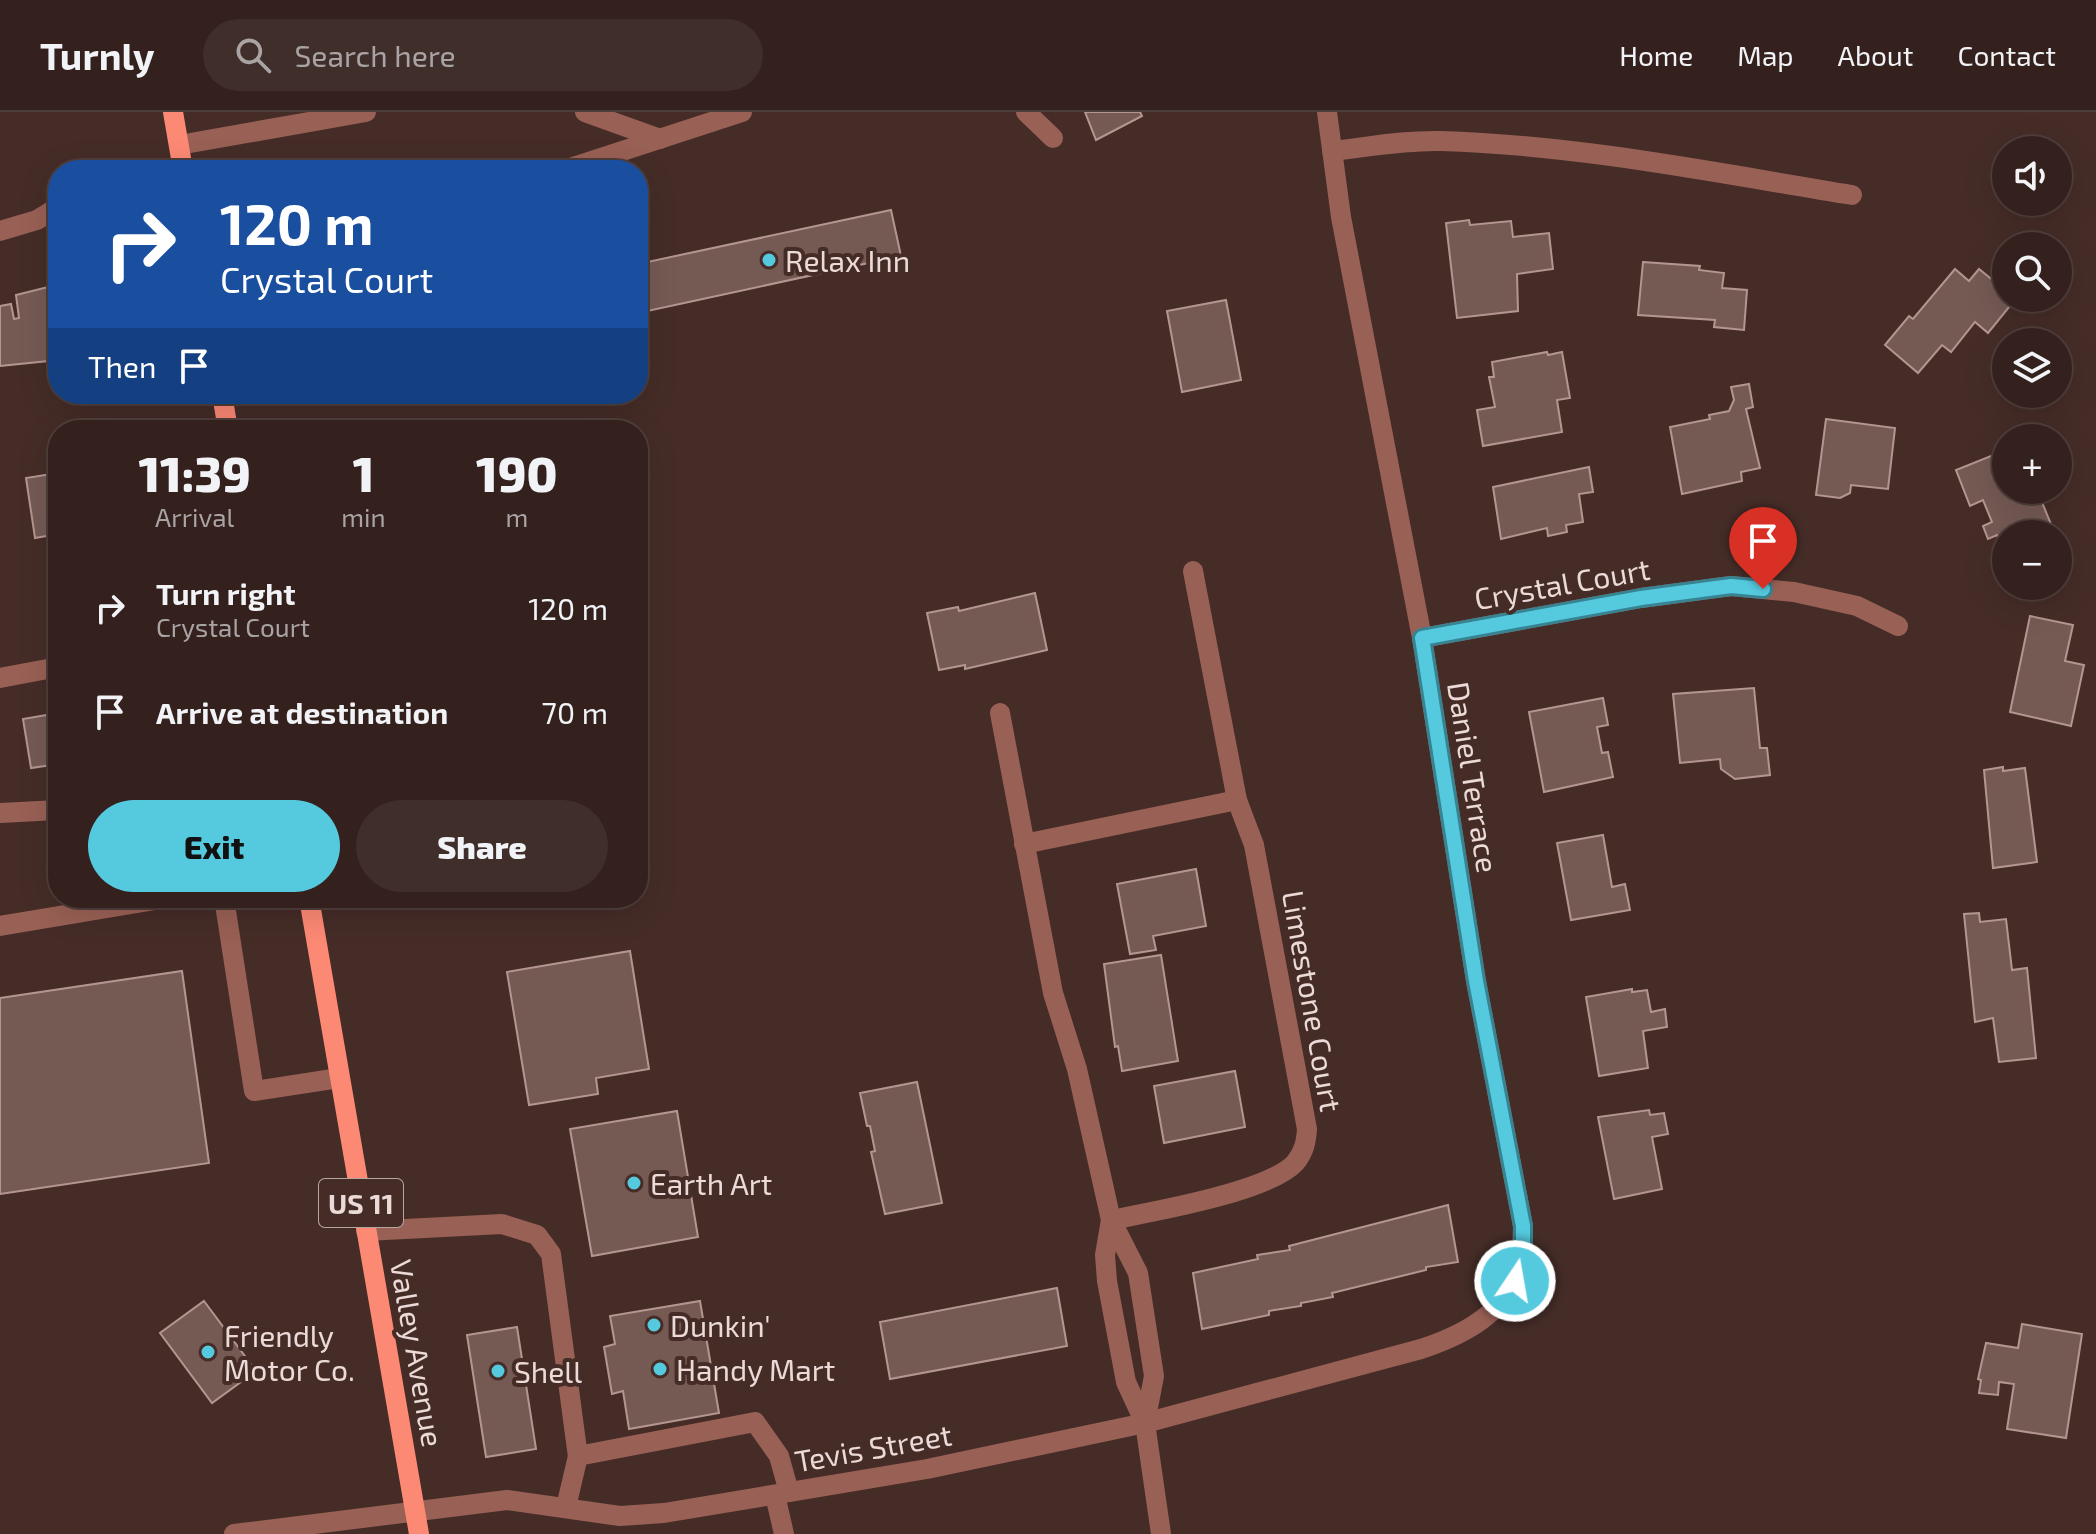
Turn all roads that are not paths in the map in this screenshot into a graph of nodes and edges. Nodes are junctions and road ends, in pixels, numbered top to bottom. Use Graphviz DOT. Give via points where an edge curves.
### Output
graph roads {
  1 [pos="173,112"];
  2 [pos="366,112"];
  3 [pos="585,112"];
  4 [pos="742,112"];
  5 [pos="1026,112"];
  6 [pos="1327,112"];
  7 [pos="307,117"];
  8 [pos="1053,138"];
  9 [pos="660,139"];
  10 [pos="179,145"];
  11 [pos="1332,151"];
  12 [pos="181,160"];
  13 [pos="595,160"];
  14 [pos="1852,195"];
  15 [pos="48,213"];
  16 [pos="0,231"];
  17 [pos="1193,571"];
  18 [pos="1898,626"];
  19 [pos="1422,638"];
  20 [pos="48,669"];
  21 [pos="0,678"];
  22 [pos="1000,713"];
  23 [pos="1237,800"];
  24 [pos="48,811"];
  25 [pos="0,813"];
  26 [pos="1024,844"];
  27 [pos="107,908"];
  28 [pos="226,908"];
  29 [pos="311,908"];
  30 [pos="0,926"];
  31 [pos="339,1078"];
  32 [pos="1111,1220"];
  33 [pos="366,1231"];
  34 [pos="1499,1304"];
  35 [pos="1145,1423"];
  36 [pos="578,1457"];
  37 [pos="782,1493"];
  38 [pos="566,1507"];
  39 [pos="415,1509"];
  40 [pos="234,1534"];
  41 [pos="419,1534"];
  42 [pos="784,1534"];
  43 [pos="1161,1534"];
  1 -- 10 [label="main road"];
  2 -- 7 [label="street"];
  3 -- 9 [label="street"];
  4 -- 9 [label="street"];
  5 -- 8 [label="street"];
  6 -- 11 [label="street, Daniel Terrace"];
  7 -- 10 [label="street"];
  9 -- 13 [label="street"];
  10 -- 12 [label="main road"];
  11 -- 14 [label="street" via="1439,141 1490,144 1655,163"];
  11 -- 19 [label="street, Daniel Terrace"];
  15 -- 16 [label="street"];
  17 -- 23 [label="street, Limestone Court"];
  18 -- 19 [label="street, Crystal Court" via="1844,603 1731,586"];
  19 -- 34 [label="street, Daniel Terrace" via="1476,981 1523,1226 1515,1281"];
  20 -- 21 [label="street"];
  22 -- 26 [label="street"];
  23 -- 26 [label="street"];
  23 -- 32 [label="street, Limestone Court" via="1254,845 1307,1129 1305,1148 1281,1174 1210,1198"];
  24 -- 25 [label="street"];
  26 -- 32 [label="street" via="1053,993 1077,1069"];
  27 -- 30 [label="street"];
  28 -- 31 [label="street" via="254,1091"];
  29 -- 31 [label="main road, Valley Avenue / US 11"];
  31 -- 33 [label="main road, Valley Avenue / US 11"];
  32 -- 35 [label="street" via="1105,1255 1109,1295 1126,1382"];
  32 -- 35 [label="street" via="1138,1273 1151,1340 1154,1376"];
  33 -- 36 [label="street" via="502,1224 537,1235 551,1254"];
  33 -- 39 [label="main road, Valley Avenue / US 11"];
  34 -- 35 [label="street, Tevis Street" via="1468,1331 1433,1345"];
  35 -- 37 [label="street, Tevis Street"];
  35 -- 43 [label="street"];
  36 -- 37 [label="street" via="755,1422 779,1456"];
  36 -- 38 [label="street"];
  37 -- 38 [label="street, Tevis Street" via="620,1516"];
  37 -- 42 [label="street"];
  38 -- 39 [label="street, Tevis Street" via="507,1500"];
  39 -- 40 [label="street, Tevis Street"];
  39 -- 41 [label="main road, Valley Avenue / US 11"];
}
